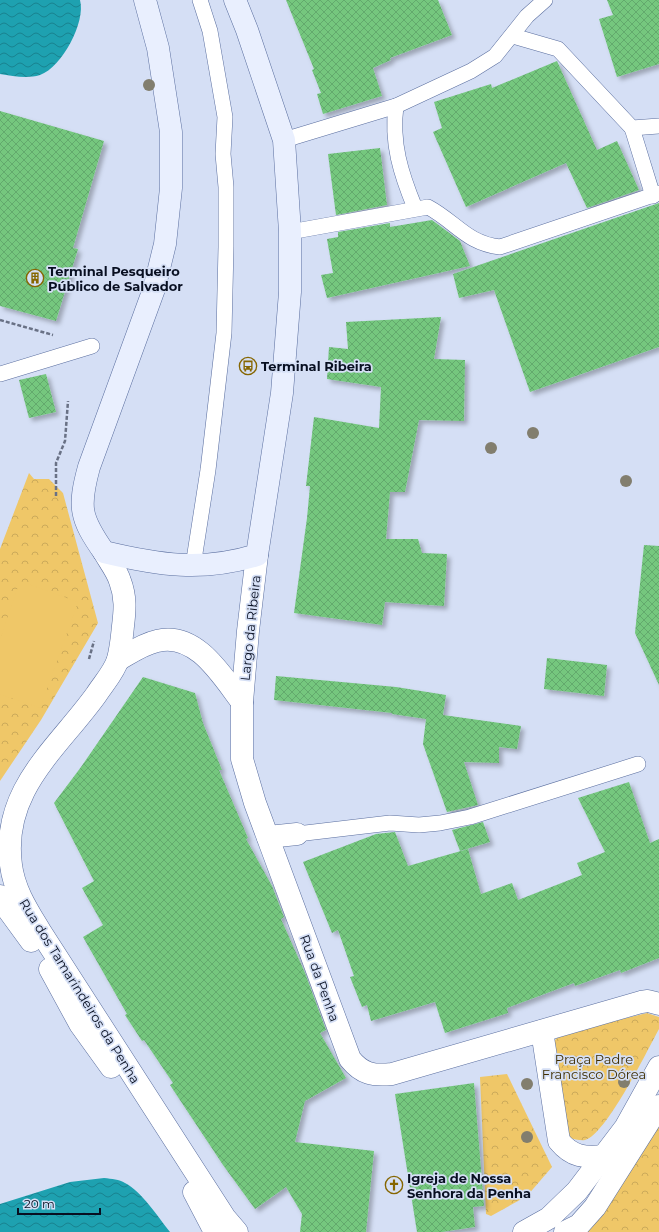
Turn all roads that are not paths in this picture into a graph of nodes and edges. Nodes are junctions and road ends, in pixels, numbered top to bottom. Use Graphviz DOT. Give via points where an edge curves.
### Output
graph roads {
  1 [pos="145,0"];
  2 [pos="200,0"];
  3 [pos="235,0"];
  4 [pos="545,0"];
  5 [pos="513,36"];
  6 [pos="396,106"];
  7 [pos="659,126"];
  8 [pos="632,128"];
  9 [pos="284,140"];
  10 [pos="656,194"];
  11 [pos="415,208"];
  12 [pos="290,232"];
  13 [pos="92,346"];
  14 [pos="0,374"];
  15 [pos="104,552"];
  16 [pos="257,555"];
  17 [pos="193,566"];
  18 [pos="118,660"];
  19 [pos="242,702"];
  20 [pos="638,764"];
  21 [pos="297,834"];
  22 [pos="268,837"];
  23 [pos="0,896"];
  24 [pos="659,1004"];
  25 [pos="542,1031"];
  26 [pos="659,1067"];
  27 [pos="659,1106"];
  28 [pos="604,1156"];
  29 [pos="215,1232"];
  30 [pos="237,1232"];
  31 [pos="524,1232"];
  32 [pos="565,1232"];
  1 -- 15 [label="main road" via="158,48 166,95 171,132 171,188 165,244 154,289 89,467 83,490 82,511 89,532"];
  2 -- 17 [label="lane" via="210,31 225,117 223,154 226,232 224,333 208,470"];
  3 -- 9 [label="main road"];
  4 -- 5 [label="lane" via="527,16"];
  5 -- 6 [label="lane" via="495,56 483,64"];
  5 -- 8 [label="lane" via="558,49"];
  6 -- 9 [label="lane"];
  6 -- 11 [label="lane" via="393,123 396,155"];
  7 -- 8 [label="lane"];
  8 -- 10 [label="lane"];
  9 -- 12 [label="main road"];
  10 -- 11 [label="lane" via="500,247 486,245 470,238 440,213 428,207"];
  11 -- 12 [label="lane"];
  12 -- 16 [label="main road" via="290,292 282,393"];
  13 -- 14 [label="lane"];
  15 -- 17 [label="main road" via="165,565"];
  15 -- 18 [label="street" via="120,580 126,603"];
  16 -- 17 [label="main road" via="237,562"];
  16 -- 19 [label="street, Largo da Ribeira"];
  18 -- 19 [label="street" via="157,640 172,639 187,644 200,652"];
  18 -- 30 [label="street, Rua dos Tamarindeiros da Penha" via="76,722 48,752 21,795 11,841 11,866 23,903 40,931 225,1218"];
  19 -- 22 [label="street, Rua da Penha" via="242,759"];
  20 -- 21 [label="lane" via="470,817 440,823 390,823"];
  21 -- 22 [label="street"];
  22 -- 25 [label="street, Rua da Penha" via="350,1059 357,1067 367,1074 392,1074"];
  23 -- 29 [label="street" via="49,967 80,1024 111,1066 197,1197"];
  24 -- 25 [label="street" via="641,1002"];
  25 -- 28 [label="street" via="560,1141 566,1150 576,1156"];
  26 -- 28 [label="street" via="625,1128"];
  27 -- 32 [label="street" via="595,1208 579,1224"];
  28 -- 31 [label="street" via="577,1191 549,1218"];
}
